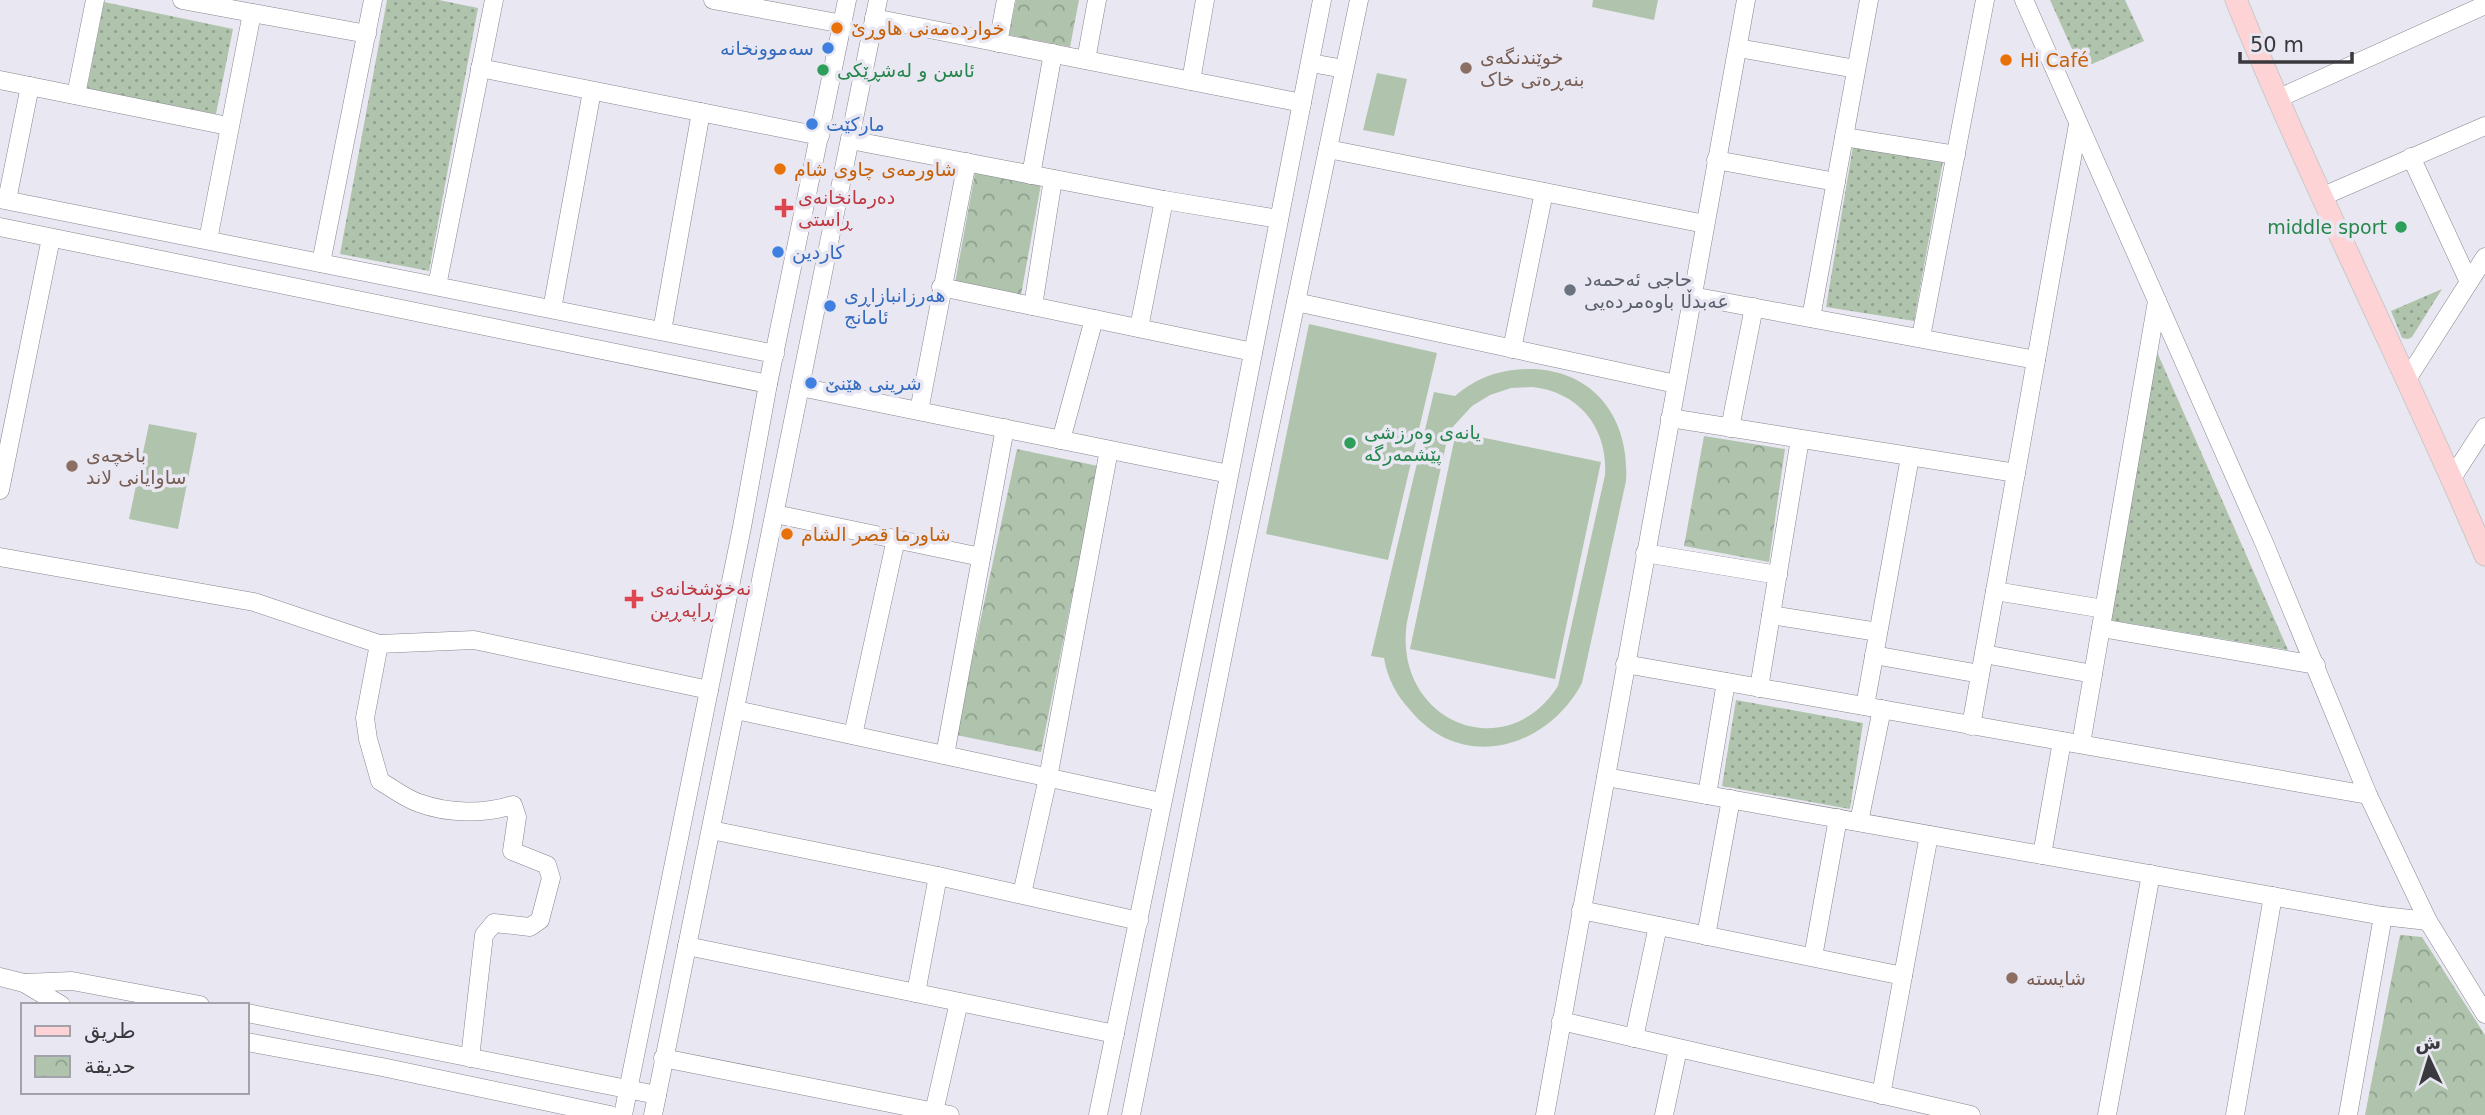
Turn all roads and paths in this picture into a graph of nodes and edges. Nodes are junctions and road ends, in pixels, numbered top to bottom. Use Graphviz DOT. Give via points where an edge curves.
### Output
graph roads {
  1 [pos="94,0"];
  2 [pos="182,0"];
  3 [pos="373,0"];
  4 [pos="492,0"];
  5 [pos="848,0"];
  6 [pos="878,0"];
  7 [pos="1006,0"];
  8 [pos="1097,0"];
  9 [pos="1205,0"];
  10 [pos="1322,0"];
  11 [pos="1359,0"];
  12 [pos="1746,0"];
  13 [pos="1869,0"];
  14 [pos="1985,0"];
  15 [pos="2024,0"];
  16 [pos="2236,0"];
  17 [pos="721,1"];
  18 [pos="2485,5"];
  19 [pos="252,13"];
  20 [pos="874,18"];
  21 [pos="843,24"];
  22 [pos="367,34"];
  23 [pos="998,43"];
  24 [pos="1738,48"];
  25 [pos="1053,54"];
  26 [pos="1086,60"];
  27 [pos="1311,63"];
  28 [pos="480,68"];
  29 [pos="1344,69"];
  30 [pos="1856,69"];
  31 [pos="0,80"];
  32 [pos="1191,81"];
  33 [pos="30,86"];
  34 [pos="592,91"];
  35 [pos="76,95"];
  36 [pos="2277,99"];
  37 [pos="1302,103"];
  38 [pos="701,112"];
  39 [pos="2078,124"];
  40 [pos="228,126"];
  41 [pos="2485,126"];
  42 [pos="820,136"];
  43 [pos="1844,137"];
  44 [pos="850,140"];
  45 [pos="1328,149"];
  46 [pos="1956,155"];
  47 [pos="2411,157"];
  48 [pos="1716,160"];
  49 [pos="967,162"];
  50 [pos="1031,175"];
  51 [pos="1053,179"];
  52 [pos="1836,182"];
  53 [pos="1544,191"];
  54 [pos="2321,197"];
  55 [pos="4,199"];
  56 [pos="1164,200"];
  57 [pos="1279,219"];
  58 [pos="1705,224"];
  59 [pos="0,228"];
  60 [pos="51,238"];
  61 [pos="208,240"];
  62 [pos="2485,257"];
  63 [pos="321,263"];
  64 [pos="358,270"];
  65 [pos="2469,282"];
  66 [pos="437,286"];
  67 [pos="941,287"];
  68 [pos="1692,296"];
  69 [pos="352,299"];
  70 [pos="2157,301"];
  71 [pos="1296,302"];
  72 [pos="1033,306"];
  73 [pos="1754,307"];
  74 [pos="552,309"];
  75 [pos="1811,318"];
  76 [pos="1094,319"];
  77 [pos="1139,328"];
  78 [pos="662,331"];
  79 [pos="1921,337"];
  80 [pos="1512,349"];
  81 [pos="1253,352"];
  82 [pos="775,354"];
  83 [pos="2036,360"];
  84 [pos="2406,381"];
  85 [pos="768,384"];
  86 [pos="1676,384"];
  87 [pos="800,387"];
  88 [pos="919,411"];
  89 [pos="1670,418"];
  90 [pos="2485,427"];
  91 [pos="1005,428"];
  92 [pos="1730,428"];
  93 [pos="1800,439"];
  94 [pos="1061,440"];
  95 [pos="1109,450"];
  96 [pos="1910,457"];
  97 [pos="2016,473"];
  98 [pos="1229,474"];
  99 [pos="2452,478"];
  100 [pos="0,490"];
  101 [pos="775,514"];
  102 [pos="896,539"];
  103 [pos="1646,553"];
  104 [pos="2485,555"];
  105 [pos="0,557"];
  106 [pos="981,557"];
  107 [pos="1212,563"];
  108 [pos="1240,570"];
  109 [pos="1778,575"];
  110 [pos="1995,591"];
  111 [pos="2104,609"];
  112 [pos="1771,615"];
  113 [pos="2101,628"];
  114 [pos="1878,632"];
  115 [pos="379,644"];
  116 [pos="1874,654"];
  117 [pos="1984,654"];
  118 [pos="1625,664"];
  119 [pos="2316,665"];
  120 [pos="1980,674"];
  121 [pos="2093,674"];
  122 [pos="1726,682"];
  123 [pos="1759,688"];
  124 [pos="709,690"];
  125 [pos="1873,708"];
  126 [pos="736,710"];
  127 [pos="1971,726"];
  128 [pos="853,735"];
  129 [pos="2062,741"];
  130 [pos="2081,744"];
  131 [pos="945,755"];
  132 [pos="1606,777"];
  133 [pos="1048,779"];
  134 [pos="1707,795"];
  135 [pos="2368,795"];
  136 [pos="1731,799"];
  137 [pos="1161,802"];
  138 [pos="1838,818"];
  139 [pos="1859,822"];
  140 [pos="710,830"];
  141 [pos="1929,835"];
  142 [pos="2042,855"];
  143 [pos="2151,874"];
  144 [pos="938,876"];
  145 [pos="1022,894"];
  146 [pos="2273,896"];
  147 [pos="1581,910"];
  148 [pos="2383,916"];
  149 [pos="2428,920"];
  150 [pos="1139,921"];
  151 [pos="1658,926"];
  152 [pos="1706,936"];
  153 [pos="687,946"];
  154 [pos="1813,957"];
  155 [pos="1903,976"];
  156 [pos="0,977"];
  157 [pos="1126,981"];
  158 [pos="24,983"];
  159 [pos="1156,986"];
  160 [pos="916,993"];
  161 [pos="959,1002"];
  162 [pos="58,1003"];
  163 [pos="189,1003"];
  164 [pos="248,1013"];
  165 [pos="2485,1014"];
  166 [pos="1560,1021"];
  167 [pos="1115,1034"];
  168 [pos="1634,1038"];
  169 [pos="387,1040"];
  170 [pos="248,1041"];
  171 [pos="1678,1049"];
  172 [pos="470,1058"];
  173 [pos="663,1058"];
  174 [pos="382,1067"];
  175 [pos="629,1090"];
  176 [pos="657,1095"];
  177 [pos="1881,1095"];
  178 [pos="888,1109"];
  179 [pos="942,1113"];
  180 [pos="610,1115"];
  181 [pos="623,1115"];
  182 [pos="653,1115"];
  183 [pos="1098,1115"];
  184 [pos="1131,1115"];
  185 [pos="1545,1115"];
  186 [pos="1664,1115"];
  187 [pos="1969,1115"];
  188 [pos="2107,1115"];
  189 [pos="2235,1115"];
  190 [pos="2348,1115"];
  1 -- 35 [label="street"];
  2 -- 19 [label="street"];
  3 -- 22 [label="street"];
  4 -- 28 [label="street"];
  5 -- 21 [label="street"];
  6 -- 20 [label="street"];
  7 -- 23 [label="street"];
  8 -- 26 [label="street"];
  9 -- 32 [label="street"];
  10 -- 27 [label="street"];
  11 -- 29 [label="street"];
  12 -- 24 [label="street"];
  13 -- 30 [label="street"];
  14 -- 46 [label="street"];
  15 -- 39 [label="street"];
  16 -- 36 [label="main road"];
  17 -- 21 [label="street"];
  18 -- 36 [label="street"];
  19 -- 22 [label="street"];
  19 -- 40 [label="street"];
  20 -- 23 [label="street"];
  20 -- 44 [label="street"];
  21 -- 42 [label="street"];
  22 -- 63 [label="street"];
  23 -- 25 [label="street"];
  24 -- 30 [label="street"];
  24 -- 48 [label="street"];
  25 -- 26 [label="street"];
  25 -- 50 [label="street"];
  26 -- 32 [label="street"];
  27 -- 29 [label="street"];
  27 -- 37 [label="street"];
  28 -- 34 [label="street"];
  28 -- 66 [label="street"];
  29 -- 45 [label="street"];
  30 -- 43 [label="street"];
  31 -- 33 [label="street"];
  32 -- 37 [label="street"];
  33 -- 35 [label="street"];
  33 -- 55 [label="street"];
  34 -- 38 [label="street"];
  34 -- 74 [label="street"];
  35 -- 40 [label="street"];
  36 -- 54 [label="main road"];
  37 -- 57 [label="street"];
  38 -- 42 [label="street"];
  38 -- 78 [label="street"];
  39 -- 70 [label="street"];
  39 -- 83 [label="street"];
  40 -- 61 [label="street"];
  41 -- 47 [label="street"];
  42 -- 82 [label="street"];
  43 -- 46 [label="street"];
  43 -- 52 [label="street"];
  44 -- 49 [label="street"];
  44 -- 87 [label="street"];
  45 -- 53 [label="street"];
  45 -- 71 [label="street"];
  46 -- 79 [label="street"];
  47 -- 54 [label="street"];
  47 -- 65 [label="street"];
  48 -- 52 [label="street"];
  48 -- 58 [label="street"];
  49 -- 50 [label="street"];
  49 -- 67 [label="street"];
  50 -- 51 [label="street"];
  51 -- 56 [label="street"];
  51 -- 72 [label="street"];
  52 -- 75 [label="street"];
  53 -- 58 [label="street"];
  53 -- 80 [label="street"];
  54 -- 84 [label="main road"];
  55 -- 61 [label="street"];
  56 -- 57 [label="street"];
  56 -- 77 [label="street"];
  57 -- 81 [label="street"];
  58 -- 68 [label="street"];
  59 -- 60 [label="street"];
  60 -- 69 [label="street"];
  60 -- 100 [label="street"];
  61 -- 63 [label="street"];
  62 -- 65 [label="street"];
  63 -- 64 [label="street"];
  64 -- 66 [label="street"];
  64 -- 69 [label="street"];
  65 -- 84 [label="street"];
  66 -- 74 [label="street"];
  67 -- 72 [label="street"];
  67 -- 88 [label="street"];
  68 -- 73 [label="street"];
  68 -- 86 [label="street"];
  69 -- 85 [label="street"];
  70 -- 111 [label="street"];
  70 -- 119 [label="street"];
  71 -- 80 [label="street"];
  71 -- 108 [label="street"];
  72 -- 76 [label="street"];
  73 -- 75 [label="street"];
  73 -- 92 [label="street"];
  74 -- 78 [label="street"];
  75 -- 79 [label="street"];
  76 -- 77 [label="street"];
  76 -- 94 [label="street"];
  77 -- 81 [label="street"];
  78 -- 82 [label="street"];
  79 -- 83 [label="street"];
  80 -- 86 [label="street"];
  81 -- 98 [label="street"];
  82 -- 85 [label="street"];
  83 -- 97 [label="street"];
  84 -- 99 [label="main road"];
  85 -- 124 [label="street"];
  86 -- 89 [label="street"];
  87 -- 88 [label="street"];
  87 -- 101 [label="street"];
  88 -- 91 [label="street"];
  89 -- 92 [label="street"];
  89 -- 103 [label="street"];
  90 -- 99 [label="street"];
  91 -- 94 [label="street"];
  91 -- 106 [label="street"];
  92 -- 93 [label="street"];
  93 -- 96 [label="street"];
  93 -- 109 [label="street"];
  94 -- 95 [label="street"];
  95 -- 98 [label="street"];
  95 -- 133 [label="street"];
  96 -- 97 [label="street"];
  96 -- 114 [label="street"];
  97 -- 110 [label="street"];
  98 -- 107 [label="street"];
  99 -- 104 [label="main road"];
  101 -- 102 [label="street"];
  101 -- 126 [label="street"];
  102 -- 106 [label="street"];
  102 -- 128 [label="street"];
  103 -- 109 [label="street"];
  103 -- 118 [label="street"];
  105 -- 115 [label="street" via="254,602"];
  106 -- 131 [label="street"];
  107 -- 108 [label="street"];
  107 -- 137 [label="street"];
  108 -- 159 [label="street"];
  109 -- 112 [label="street"];
  110 -- 111 [label="street"];
  110 -- 117 [label="street"];
  111 -- 113 [label="street"];
  112 -- 114 [label="street"];
  112 -- 123 [label="street"];
  113 -- 119 [label="street"];
  113 -- 121 [label="street"];
  114 -- 116 [label="street"];
  115 -- 124 [label="street" via="474,640"];
  115 -- 172 [label="street" via="365,718 380,781 418,803 450,810 490,812 513,805 517,817 512,851 547,865 551,878 540,920 530,927 494,923 484,935"];
  116 -- 120 [label="street"];
  116 -- 125 [label="street"];
  117 -- 120 [label="street"];
  117 -- 121 [label="street"];
  118 -- 122 [label="street"];
  118 -- 132 [label="street"];
  119 -- 135 [label="street"];
  120 -- 127 [label="street"];
  121 -- 130 [label="street"];
  122 -- 123 [label="street"];
  122 -- 134 [label="street"];
  123 -- 125 [label="street"];
  124 -- 175 [label="street"];
  125 -- 127 [label="street"];
  125 -- 139 [label="street"];
  126 -- 128 [label="street"];
  126 -- 140 [label="street"];
  127 -- 129 [label="street"];
  128 -- 131 [label="street"];
  129 -- 130 [label="street"];
  129 -- 142 [label="street"];
  130 -- 135 [label="street"];
  131 -- 133 [label="street"];
  132 -- 134 [label="street"];
  132 -- 147 [label="street"];
  133 -- 137 [label="street"];
  133 -- 145 [label="street"];
  134 -- 136 [label="street"];
  135 -- 149 [label="street"];
  136 -- 138 [label="street"];
  136 -- 152 [label="street"];
  137 -- 150 [label="street"];
  138 -- 139 [label="street"];
  138 -- 154 [label="street"];
  139 -- 141 [label="street"];
  140 -- 144 [label="street"];
  140 -- 153 [label="street"];
  141 -- 142 [label="street"];
  141 -- 155 [label="street"];
  142 -- 143 [label="street"];
  143 -- 146 [label="street"];
  143 -- 188 [label="street"];
  144 -- 145 [label="street"];
  144 -- 160 [label="street"];
  145 -- 150 [label="street"];
  146 -- 148 [label="street"];
  146 -- 189 [label="street"];
  147 -- 151 [label="street"];
  147 -- 166 [label="street"];
  148 -- 149 [label="street"];
  148 -- 190 [label="street"];
  149 -- 165 [label="street"];
  150 -- 157 [label="street"];
  151 -- 152 [label="street"];
  151 -- 168 [label="street"];
  152 -- 154 [label="street"];
  153 -- 160 [label="street"];
  153 -- 173 [label="street"];
  154 -- 155 [label="street"];
  155 -- 177 [label="street"];
  156 -- 158 [label="street"];
  157 -- 159 [label="street"];
  157 -- 167 [label="street"];
  158 -- 162 [label="street"];
  158 -- 163 [label="street" via="72,981"];
  159 -- 184 [label="street"];
  160 -- 161 [label="street"];
  161 -- 167 [label="street"];
  161 -- 179 [label="street"];
  164 -- 169 [label="street"];
  166 -- 168 [label="street"];
  166 -- 185 [label="street"];
  167 -- 183 [label="street"];
  168 -- 171 [label="street"];
  169 -- 172 [label="street"];
  169 -- 174 [label="street"];
  170 -- 174 [label="street"];
  171 -- 177 [label="street"];
  171 -- 186 [label="street"];
  172 -- 175 [label="street"];
  173 -- 176 [label="street"];
  173 -- 178 [label="street"];
  174 -- 180 [label="street"];
  175 -- 176 [label="street"];
  175 -- 181 [label="street"];
  176 -- 182 [label="street"];
  177 -- 187 [label="street"];
  178 -- 179 [label="street"];
}
